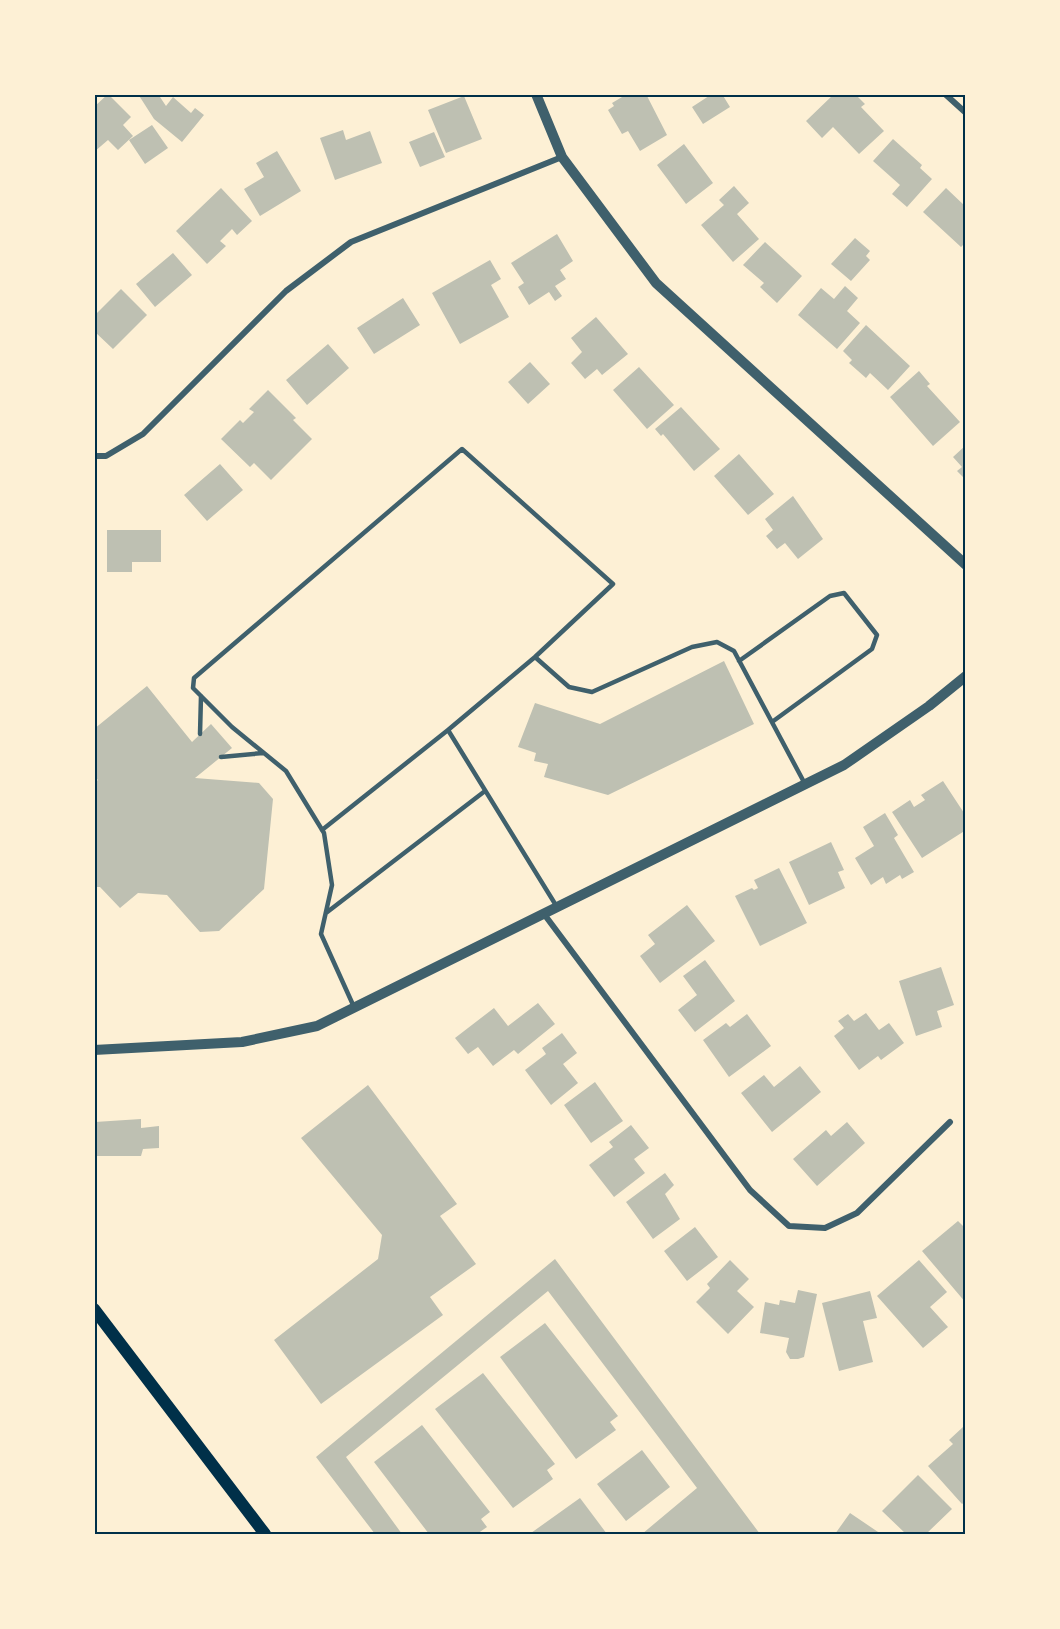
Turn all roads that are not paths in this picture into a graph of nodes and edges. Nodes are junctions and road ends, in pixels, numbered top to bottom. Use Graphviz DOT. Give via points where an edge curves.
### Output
graph roads {
  1 [pos="536,94"];
  2 [pos="945,94"];
  3 [pos="966,113"];
  4 [pos="562,157"];
  5 [pos="94,456"];
  6 [pos="966,565"];
  7 [pos="535,657"];
  8 [pos="739,661"];
  9 [pos="966,676"];
  10 [pos="201,696"];
  11 [pos="772,722"];
  12 [pos="448,730"];
  13 [pos="200,734"];
  14 [pos="264,753"];
  15 [pos="221,757"];
  16 [pos="805,784"];
  17 [pos="485,791"];
  18 [pos="322,830"];
  19 [pos="557,907"];
  20 [pos="326,913"];
  21 [pos="544,914"];
  22 [pos="354,1007"];
  23 [pos="94,1050"];
  24 [pos="950,1122"];
  25 [pos="94,1309"];
  26 [pos="265,1534"];
  1 -- 4 [label="street"];
  2 -- 3 [label="street"];
  4 -- 5 [label="street" via="351,242 286,291 144,434 106,456"];
  4 -- 6 [label="street" via="656,283"];
  7 -- 8 [label="lane" via="569,687 592,692 692,647 717,642 734,651"];
  7 -- 10 [label="lane" via="614,584 462,449 194,678 193,688"];
  7 -- 12 [label="lane"];
  8 -- 11 [label="lane"];
  8 -- 11 [label="lane" via="831,596 844,593 877,635 872,649"];
  9 -- 16 [label="street" via="844,765"];
  10 -- 13 [label="lane"];
  10 -- 14 [label="lane"];
  11 -- 16 [label="lane"];
  12 -- 17 [label="lane"];
  12 -- 18 [label="lane"];
  14 -- 15 [label="lane"];
  14 -- 18 [label="lane" via="286,771"];
  16 -- 19 [label="street"];
  17 -- 19 [label="lane"];
  17 -- 20 [label="lane"];
  18 -- 20 [label="lane" via="332,885"];
  19 -- 21 [label="street"];
  20 -- 22 [label="lane" via="321,933"];
  21 -- 22 [label="street"];
  21 -- 24 [label="street" via="750,1190 789,1226 825,1228 857,1213"];
  22 -- 23 [label="street" via="317,1026 242,1042"];
  25 -- 26 [label="main road"];
}
